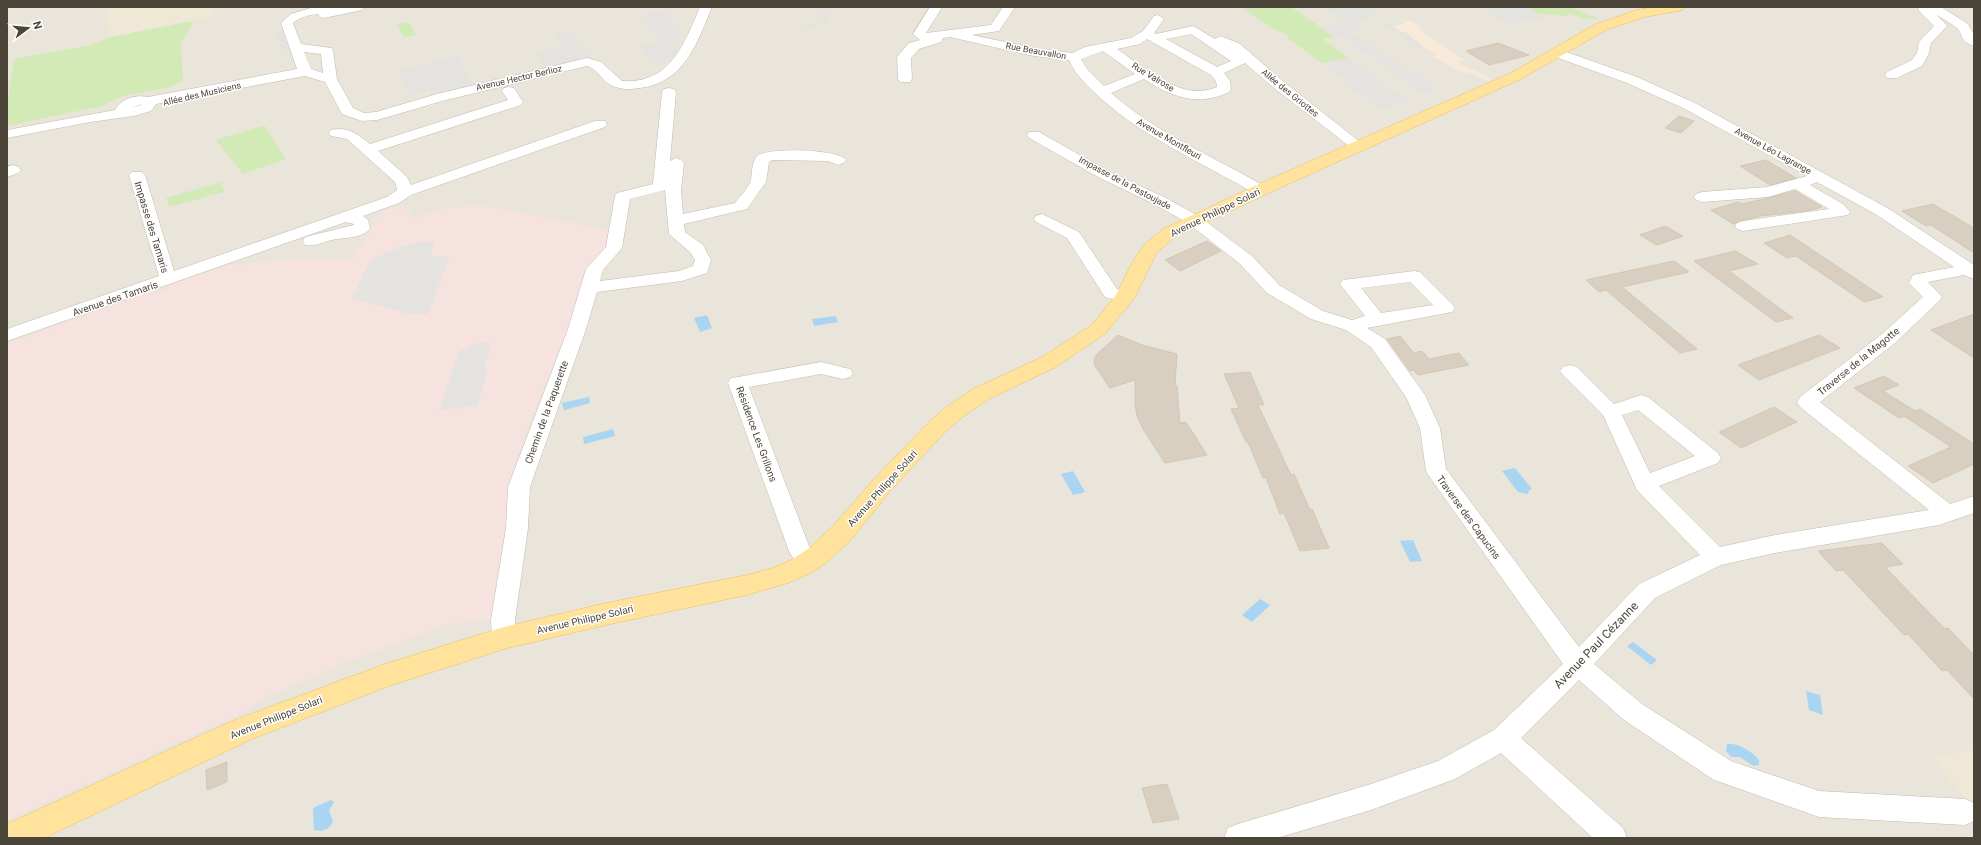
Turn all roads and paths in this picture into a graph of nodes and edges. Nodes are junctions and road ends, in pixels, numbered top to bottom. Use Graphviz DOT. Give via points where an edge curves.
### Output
graph roads {
  1 [pos="337,7"];
  2 [pos="358,7"];
  3 [pos="706,7"];
  4 [pos="936,7"];
  5 [pos="1009,7"];
  6 [pos="1678,7"];
  7 [pos="1927,7"];
  8 [pos="1933,7"];
  9 [pos="1158,19"];
  10 [pos="287,23"];
  11 [pos="952,34"];
  12 [pos="1150,36"];
  13 [pos="1222,40"];
  14 [pos="1974,42"];
  15 [pos="296,47"];
  16 [pos="1106,48"];
  17 [pos="1558,53"];
  18 [pos="328,54"];
  19 [pos="1074,57"];
  20 [pos="664,64"];
  21 [pos="304,69"];
  22 [pos="1216,72"];
  23 [pos="1146,74"];
  24 [pos="1892,75"];
  25 [pos="330,79"];
  26 [pos="905,79"];
  27 [pos="614,82"];
  28 [pos="509,91"];
  29 [pos="1103,91"];
  30 [pos="669,92"];
  31 [pos="425,95"];
  32 [pos="354,115"];
  33 [pos="600,124"];
  34 [pos="678,124"];
  35 [pos="336,133"];
  36 [pos="7,134"];
  37 [pos="1034,135"];
  38 [pos="1358,146"];
  39 [pos="369,149"];
  40 [pos="838,160"];
  41 [pos="136,175"];
  42 [pos="1819,177"];
  43 [pos="1797,184"];
  44 [pos="1260,190"];
  45 [pos="405,192"];
  46 [pos="1702,197"];
  47 [pos="381,204"];
  48 [pos="345,217"];
  49 [pos="1042,219"];
  50 [pos="676,220"];
  51 [pos="1194,220"];
  52 [pos="1743,226"];
  53 [pos="362,228"];
  54 [pos="222,260"];
  55 [pos="1971,272"];
  56 [pos="168,279"];
  57 [pos="590,288"];
  58 [pos="1125,297"];
  59 [pos="1377,319"];
  60 [pos="1352,326"];
  61 [pos="7,335"];
  62 [pos="1570,371"];
  63 [pos="843,373"];
  64 [pos="1611,412"];
  65 [pos="1644,484"];
  66 [pos="1974,504"];
  67 [pos="1948,514"];
  68 [pos="1716,557"];
  69 [pos="809,560"];
  70 [pos="504,638"];
  71 [pos="1578,665"];
  72 [pos="1503,738"];
  73 [pos="1965,812"];
  74 [pos="11,838"];
  75 [pos="1238,838"];
  76 [pos="1613,838"];
  1 -- 10 [label="street" via="297,16 289,19"];
  2 -- 10 [label="street"];
  3 -- 27 [label="street" via="686,52 666,75 650,84 621,85"];
  4 -- 11 [label="street" via="919,34 922,37 930,37"];
  5 -- 11 [label="street" via="995,28"];
  6 -- 17 [label="main road, Avenue Philippe Solari" via="1642,13 1601,27"];
  7 -- 24 [label="street" via="1924,9 1941,26 1925,42 1924,53 1917,63"];
  8 -- 14 [label="street" via="1964,27 1966,35"];
  9 -- 12 [label="street, Rue Beauvallon"];
  10 -- 15 [label="street"];
  11 -- 19 [label="street, Rue Beauvallon" via="1034,52"];
  11 -- 26 [label="street" via="914,46 904,58"];
  12 -- 16 [label="street, Rue Beauvallon"];
  12 -- 22 [label="street"];
  12 -- 22 [label="street" via="1193,30 1239,62"];
  13 -- 38 [label="street, Allée des Griottes" via="1235,47 1279,85"];
  15 -- 18 [label="street" via="324,50"];
  15 -- 21 [label="street"];
  16 -- 19 [label="street, Rue Beauvallon" via="1090,50"];
  16 -- 23 [label="street, Rue Valrose"];
  17 -- 38 [label="main road, Avenue Philippe Solari" via="1516,76"];
  17 -- 42 [label="street, Avenue Léo Lagrange" via="1632,80 1684,103"];
  18 -- 21 [label="street"];
  18 -- 25 [label="street"];
  19 -- 29 [label="street, Avenue Montfleuri" via="1075,63 1084,75"];
  20 -- 27 [label="street" via="649,79"];
  21 -- 25 [label="street"];
  21 -- 36 [label="street, Allée des Musiciens" via="198,96 149,103 140,111 127,108"];
  22 -- 23 [label="street, Rue Valrose" via="1223,81 1224,89 1204,96 1184,95"];
  23 -- 29 [label="street"];
  25 -- 32 [label="street" via="347,111"];
  27 -- 32 [label="street, Avenue Hector Berlioz" via="597,63 588,62 442,97 376,116"];
  28 -- 39 [label="street" via="516,102"];
  29 -- 44 [label="street, Avenue Montfleuri" via="1134,118"];
  30 -- 57 [label="street, Chemin de la Paquerette" via="660,187 623,196 614,248 595,269"];
  31 -- 32 [label="street"];
  33 -- 45 [label="street, Avenue des Tamaris"];
  34 -- 50 [label="street" via="674,190"];
  35 -- 39 [label="street" via="352,135"];
  37 -- 51 [label="street, Impasse de la Pastoujade" via="1105,175"];
  38 -- 44 [label="main road, Avenue Philippe Solari"];
  39 -- 45 [label="street" via="402,180"];
  40 -- 50 [label="street" via="830,157 768,156 762,160 758,182 741,206"];
  41 -- 56 [label="street, Impasse des Tamaris"];
  42 -- 43 [label="street"];
  42 -- 55 [label="street, Avenue Léo Lagrange" via="1882,212"];
  43 -- 46 [label="street" via="1768,192"];
  43 -- 52 [label="street" via="1842,212"];
  44 -- 51 [label="main road, Avenue Philippe Solari"];
  45 -- 47 [label="street, Avenue des Tamaris"];
  47 -- 48 [label="street, Avenue des Tamaris"];
  47 -- 53 [label="street, Avenue des Tamaris" via="367,218"];
  48 -- 53 [label="street" via="360,220"];
  48 -- 54 [label="street, Avenue des Tamaris"];
  49 -- 58 [label="street" via="1073,235 1111,293"];
  50 -- 57 [label="street" via="677,234 697,249 703,260 701,269 682,276"];
  51 -- 58 [label="main road, Avenue Philippe Solari" via="1169,233 1150,249"];
  51 -- 60 [label="street, Traverse des Capucins" via="1246,260 1273,289 1317,315"];
  53 -- 54 [label="street, Avenue des Tamaris" via="320,238 277,254"];
  54 -- 56 [label="street, Avenue des Tamaris"];
  55 -- 67 [label="street, Traverse de la Magotte" via="1919,280 1918,282 1933,297 1925,306 1807,402"];
  56 -- 61 [label="street, Avenue des Tamaris"];
  57 -- 70 [label="street, Chemin de la Paquerette" via="519,487 517,528 503,620"];
  58 -- 69 [label="main road, Avenue Philippe Solari" via="1110,317 1086,338 1049,362 981,394 953,413 884,483 841,534"];
  59 -- 59 [label="street" via="1430,310 1446,308 1414,276 1349,284"];
  59 -- 60 [label="street"];
  60 -- 71 [label="street, Traverse des Capucins" via="1378,343 1415,395 1430,428 1436,470"];
  62 -- 64 [label="street"];
  63 -- 69 [label="street, Résidence Les Grillons" via="821,368 738,383 800,551"];
  64 -- 65 [label="street"];
  64 -- 65 [label="street" via="1641,402 1711,458"];
  65 -- 68 [label="street"];
  66 -- 67 [label="street, Avenue Paul Cézanne"];
  67 -- 68 [label="street, Avenue Paul Cézanne" via="1775,544"];
  68 -- 71 [label="street, Avenue Paul Cézanne" via="1647,591"];
  69 -- 70 [label="main road, Avenue Philippe Solari" via="779,576 747,585"];
  70 -- 74 [label="main road, Avenue Philippe Solari" via="385,676 242,730"];
  71 -- 72 [label="street, Avenue Paul Cézanne"];
  71 -- 73 [label="street, Traverse des Capucins" via="1633,712 1723,771 1819,804"];
  72 -- 75 [label="street, Avenue Paul Cézanne" via="1446,770 1371,797"];
  72 -- 76 [label="street"];
}
